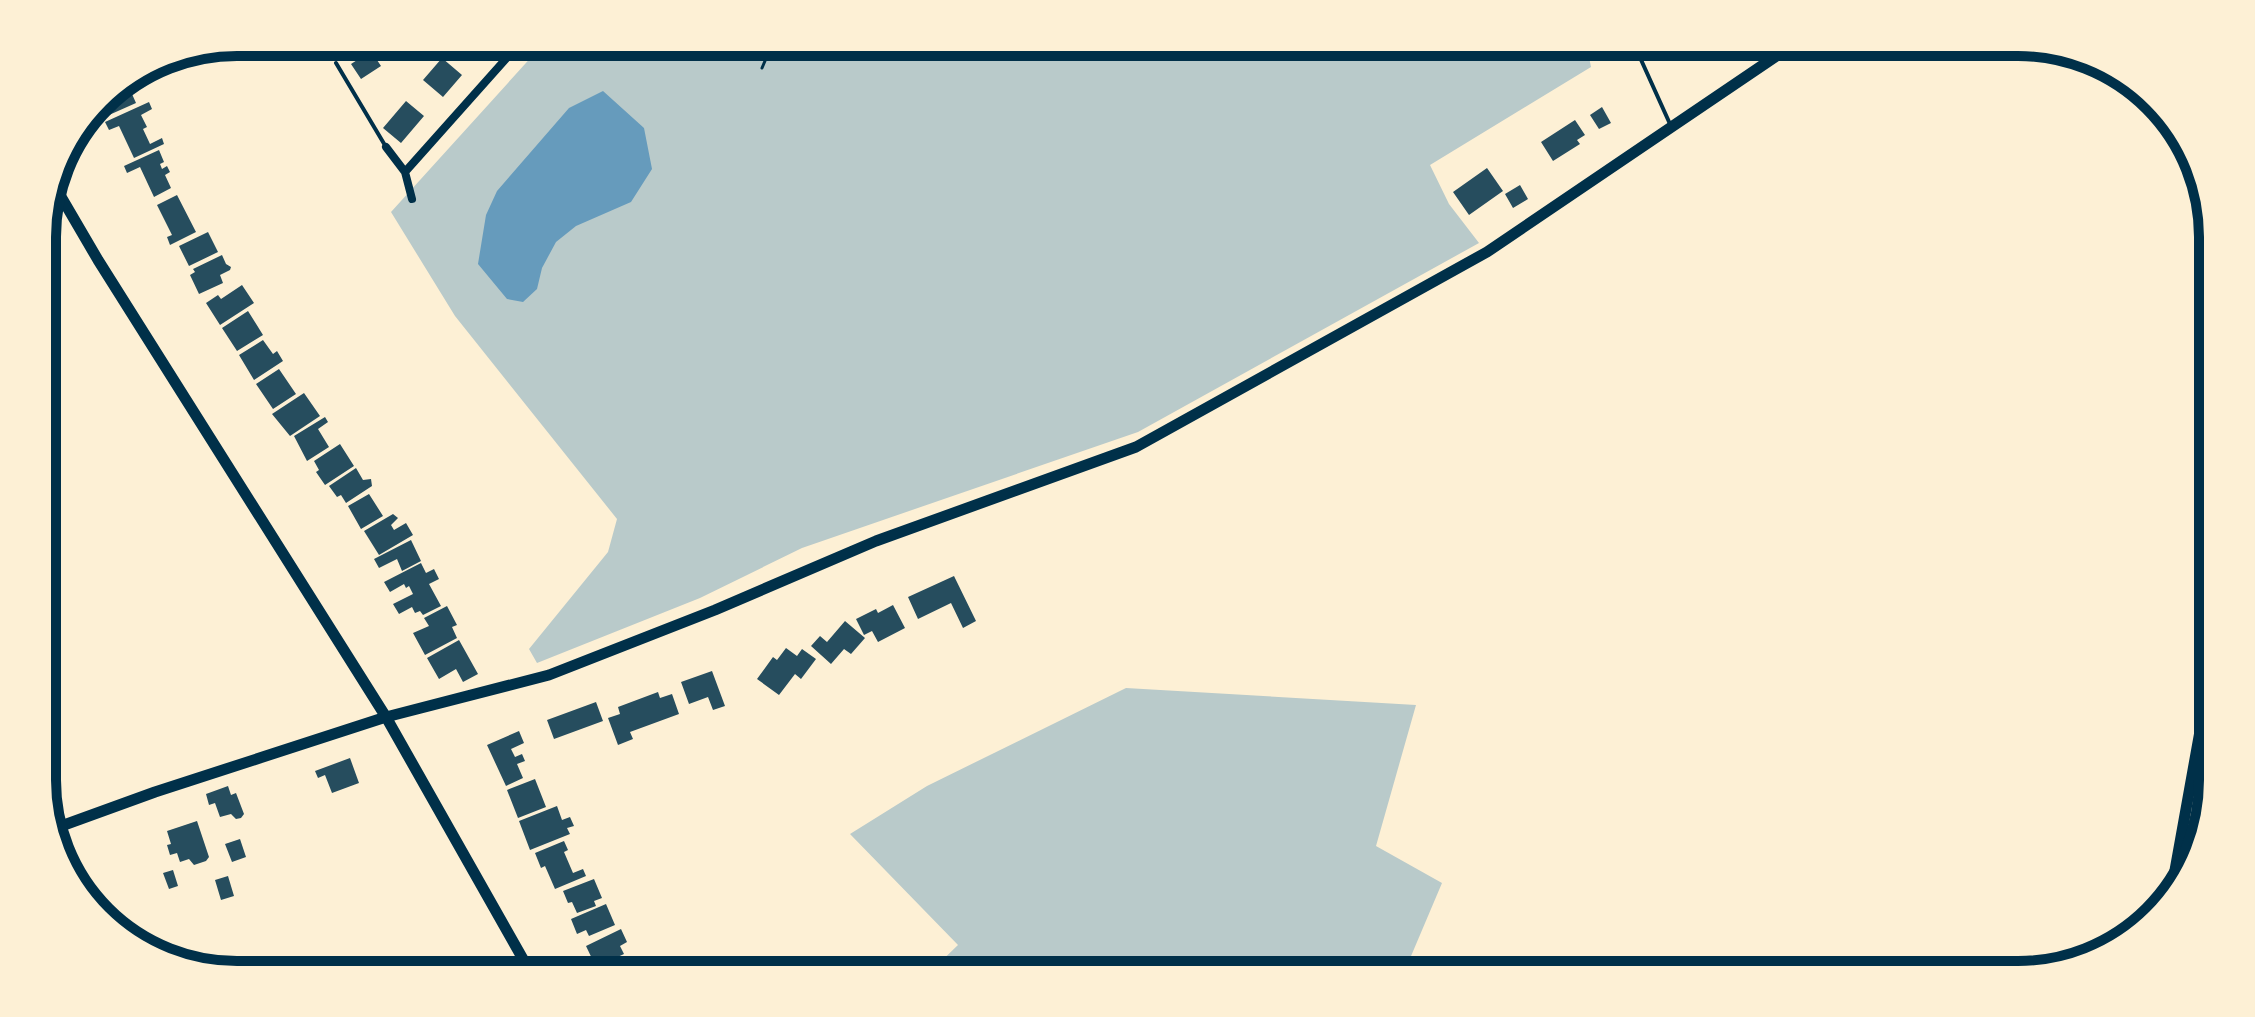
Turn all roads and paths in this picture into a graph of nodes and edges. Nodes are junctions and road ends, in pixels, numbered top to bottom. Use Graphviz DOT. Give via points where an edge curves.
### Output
graph roads {
  1 [pos="509,56"];
  2 [pos="767,56"];
  3 [pos="1639,56"];
  4 [pos="1776,56"];
  5 [pos="336,63"];
  6 [pos="762,68"];
  7 [pos="1671,127"];
  8 [pos="386,147"];
  9 [pos="405,172"];
  10 [pos="61,196"];
  11 [pos="412,199"];
  12 [pos="386,717"];
  13 [pos="2199,737"];
  14 [pos="62,826"];
  15 [pos="2175,870"];
  16 [pos="524,961"];
  1 -- 9 [label="street"];
  2 -- 6 [label="path"];
  3 -- 7 [label="lane"];
  4 -- 7 [label="street"];
  5 -- 8 [label="lane"];
  7 -- 12 [label="street" via="1487,252 1136,447 876,541 549,675"];
  8 -- 9 [label="street"];
  9 -- 11 [label="street"];
  10 -- 12 [label="street"];
  12 -- 14 [label="street"];
  12 -- 16 [label="street"];
  13 -- 15 [label="street"];
}
